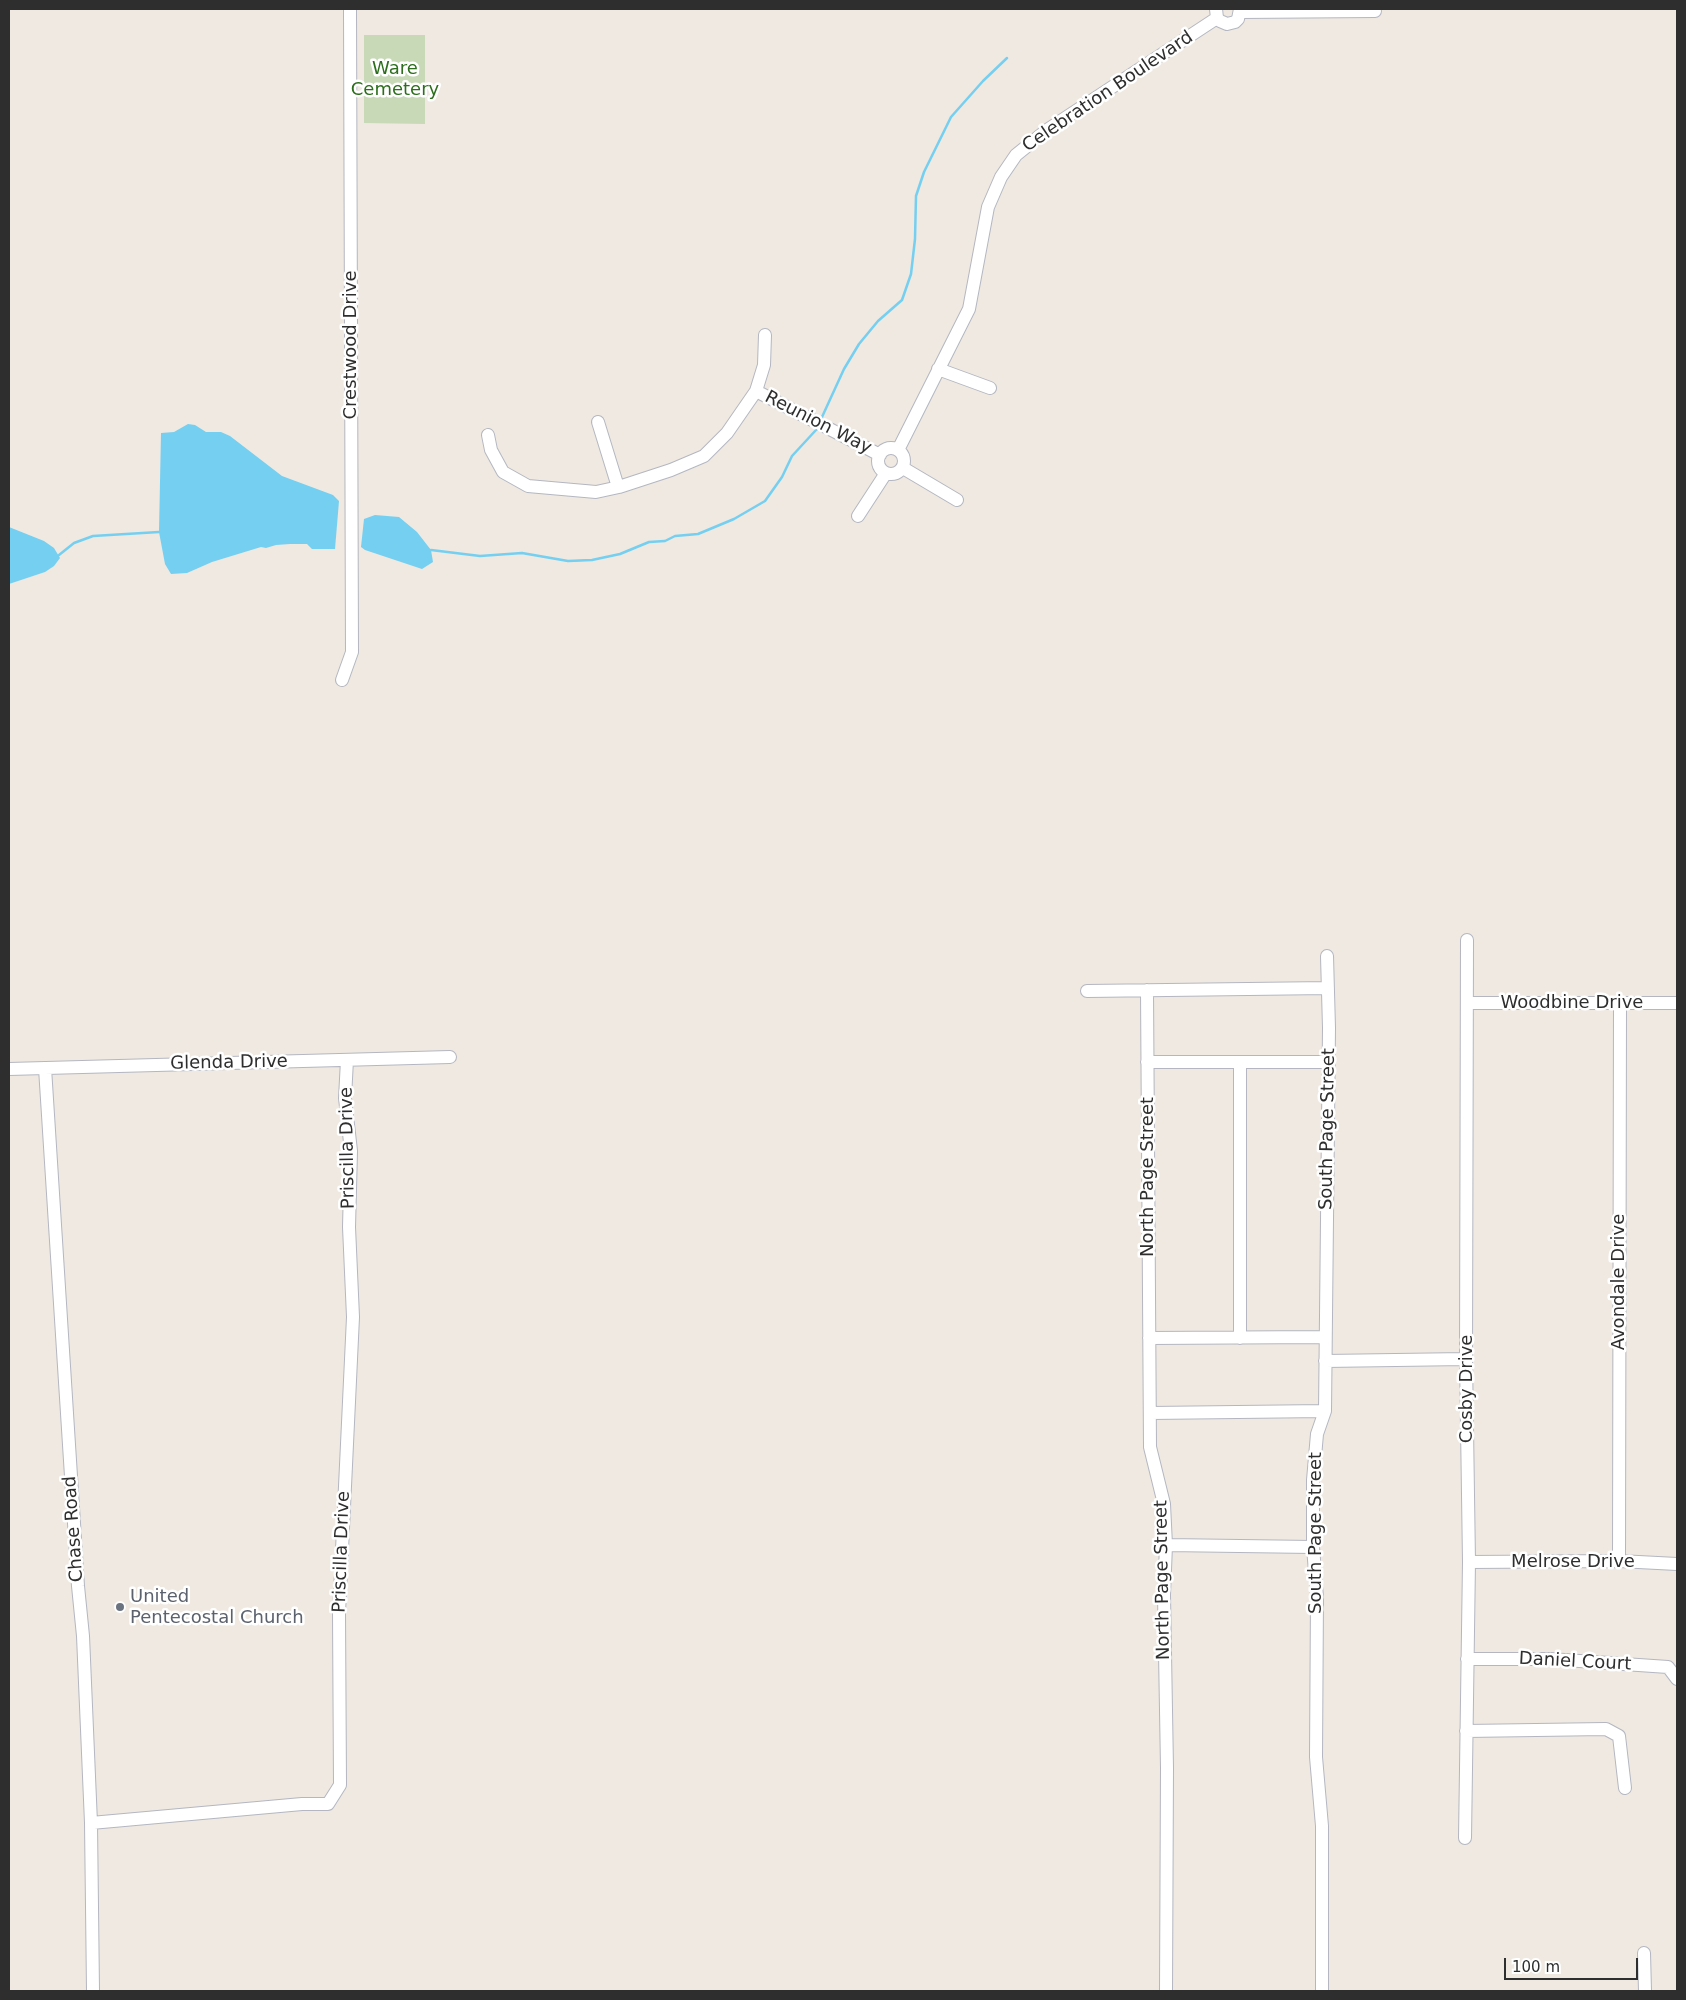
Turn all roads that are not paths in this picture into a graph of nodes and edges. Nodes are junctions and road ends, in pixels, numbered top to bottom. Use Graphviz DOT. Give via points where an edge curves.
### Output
graph roads {
  1 [pos="350,9"];
  2 [pos="1240,10"];
  3 [pos="1375,11"];
  4 [pos="1217,13"];
  5 [pos="765,335"];
  6 [pos="938,369"];
  7 [pos="990,388"];
  8 [pos="756,391"];
  9 [pos="598,422"];
  10 [pos="488,434"];
  11 [pos="898,450"];
  12 [pos="880,455"];
  13 [pos="903,468"];
  14 [pos="886,473"];
  15 [pos="618,487"];
  16 [pos="957,500"];
  17 [pos="858,516"];
  18 [pos="342,680"];
  19 [pos="1467,940"];
  20 [pos="1327,956"];
  21 [pos="1328,988"];
  22 [pos="1147,990"];
  23 [pos="1087,991"];
  24 [pos="1468,1003"];
  25 [pos="1620,1003"];
  26 [pos="1677,1003"];
  27 [pos="450,1057"];
  28 [pos="347,1060"];
  29 [pos="1147,1062"];
  30 [pos="1329,1062"];
  31 [pos="1240,1063"];
  32 [pos="45,1068"];
  33 [pos="9,1069"];
  34 [pos="1326,1337"];
  35 [pos="1149,1338"];
  36 [pos="1240,1338"];
  37 [pos="1466,1359"];
  38 [pos="1325,1361"];
  39 [pos="1324,1411"];
  40 [pos="1150,1413"];
  41 [pos="1166,1545"];
  42 [pos="1313,1547"];
  43 [pos="1619,1561"];
  44 [pos="1469,1562"];
  45 [pos="1677,1564"];
  46 [pos="1467,1659"];
  47 [pos="1677,1679"];
  48 [pos="1466,1731"];
  49 [pos="1625,1788"];
  50 [pos="91,1824"];
  51 [pos="1465,1838"];
  52 [pos="1644,1953"];
  53 [pos="93,1991"];
  54 [pos="1166,1991"];
  55 [pos="1322,1991"];
  56 [pos="1645,1991"];
  1 -- 18 [label="street, Crestwood Drive" via="352,652"];
  2 -- 3 [label="street"];
  2 -- 4 [label="street" via="1238,19 1232,24 1224,23"];
  4 -- 6 [label="street, Celebration Boulevard" via="1047,130 1016,155 1001,177 988,207 968,309"];
  5 -- 8 [label="street" via="764,365"];
  6 -- 7 [label="street"];
  6 -- 11 [label="street, Celebration Boulevard"];
  8 -- 12 [label="street, Reunion Way"];
  8 -- 15 [label="street" via="728,433 704,456"];
  9 -- 15 [label="street"];
  10 -- 15 [label="street" via="491,450 503,472 528,486 596,492"];
  11 -- 12 [label="street" via="886,450"];
  11 -- 13 [label="street" via="904,457"];
  12 -- 14 [label="street" via="880,468"];
  13 -- 14 [label="street" via="895,474"];
  13 -- 16 [label="street"];
  14 -- 17 [label="street"];
  19 -- 24 [label="street, Cosby Drive"];
  20 -- 21 [label="street, South Page Street"];
  21 -- 22 [label="street"];
  21 -- 30 [label="street, South Page Street"];
  22 -- 23 [label="street"];
  22 -- 29 [label="street, North Page Street"];
  24 -- 25 [label="street, Woodbine Drive"];
  24 -- 37 [label="street, Cosby Drive"];
  25 -- 26 [label="street, Woodbine Drive"];
  25 -- 43 [label="street, Avondale Drive"];
  27 -- 28 [label="street, Glenda Drive"];
  28 -- 32 [label="street, Glenda Drive"];
  28 -- 50 [label="street, Priscilla Drive" via="345,1098 351,1151 352,1317 339,1614 340,1785 328,1804 294,1804"];
  29 -- 31 [label="street"];
  29 -- 35 [label="street, North Page Street"];
  30 -- 31 [label="street"];
  30 -- 34 [label="street, South Page Street"];
  31 -- 36 [label="street"];
  32 -- 33 [label="street, Glenda Drive"];
  32 -- 50 [label="street, Chase Road" via="78,1586 84,1636"];
  34 -- 36 [label="street"];
  34 -- 38 [label="street, South Page Street"];
  35 -- 36 [label="street"];
  35 -- 40 [label="street, North Page Street"];
  37 -- 38 [label="street"];
  37 -- 44 [label="street, Cosby Drive"];
  38 -- 39 [label="street, South Page Street"];
  39 -- 40 [label="street"];
  39 -- 42 [label="street, South Page Street" via="1317,1434 1313,1480"];
  40 -- 41 [label="street, North Page Street" via="1150,1447 1164,1504"];
  41 -- 42 [label="street"];
  41 -- 54 [label="street, North Page Street"];
  42 -- 55 [label="street, South Page Street" via="1317,1596 1316,1757 1322,1826"];
  43 -- 44 [label="street, Melrose Drive"];
  43 -- 45 [label="street, Melrose Drive"];
  44 -- 46 [label="street, Cosby Drive"];
  46 -- 47 [label="street, Daniel Court" via="1550,1659 1668,1667"];
  46 -- 48 [label="street, Cosby Drive"];
  48 -- 49 [label="street" via="1606,1729 1620,1736"];
  48 -- 51 [label="street, Cosby Drive"];
  50 -- 53 [label="street, Chase Road"];
  52 -- 56 [label="street"];
}
